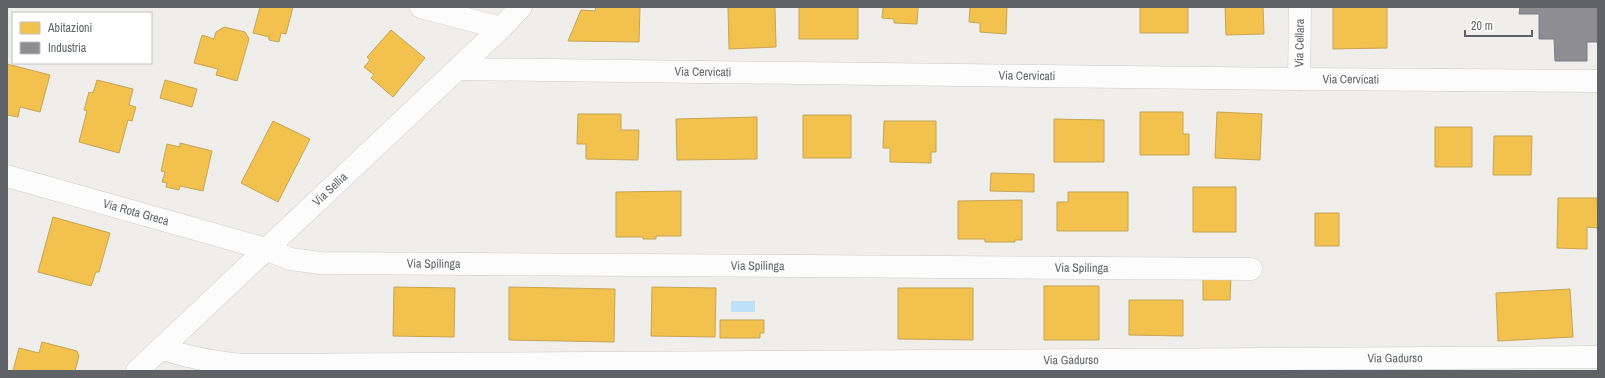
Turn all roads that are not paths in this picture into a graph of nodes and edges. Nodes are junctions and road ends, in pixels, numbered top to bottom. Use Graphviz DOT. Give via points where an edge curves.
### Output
graph roads {
  1 [pos="421,7"];
  2 [pos="521,7"];
  3 [pos="1300,7"];
  4 [pos="500,28"];
  5 [pos="457,69"];
  6 [pos="1298,79"];
  7 [pos="1598,81"];
  8 [pos="7,176"];
  9 [pos="266,249"];
  10 [pos="1251,269"];
  11 [pos="161,348"];
  12 [pos="1598,357"];
  13 [pos="137,371"];
  1 -- 4 [label="street"];
  2 -- 4 [label="street, Via Sellia"];
  3 -- 6 [label="street, Via Cellara"];
  4 -- 5 [label="street, Via Sellia"];
  5 -- 6 [label="street, Via Cervicati"];
  5 -- 9 [label="street, Via Sellia"];
  6 -- 7 [label="street, Via Cervicati"];
  8 -- 9 [label="street, Via Rota Greca"];
  9 -- 10 [label="street, Via Spilinga" via="301,261 334,264"];
  9 -- 11 [label="street, Via Sellia"];
  11 -- 12 [label="street, Via Gadurso" via="193,359 242,365"];
  11 -- 13 [label="street, Via Sellia"];
}
